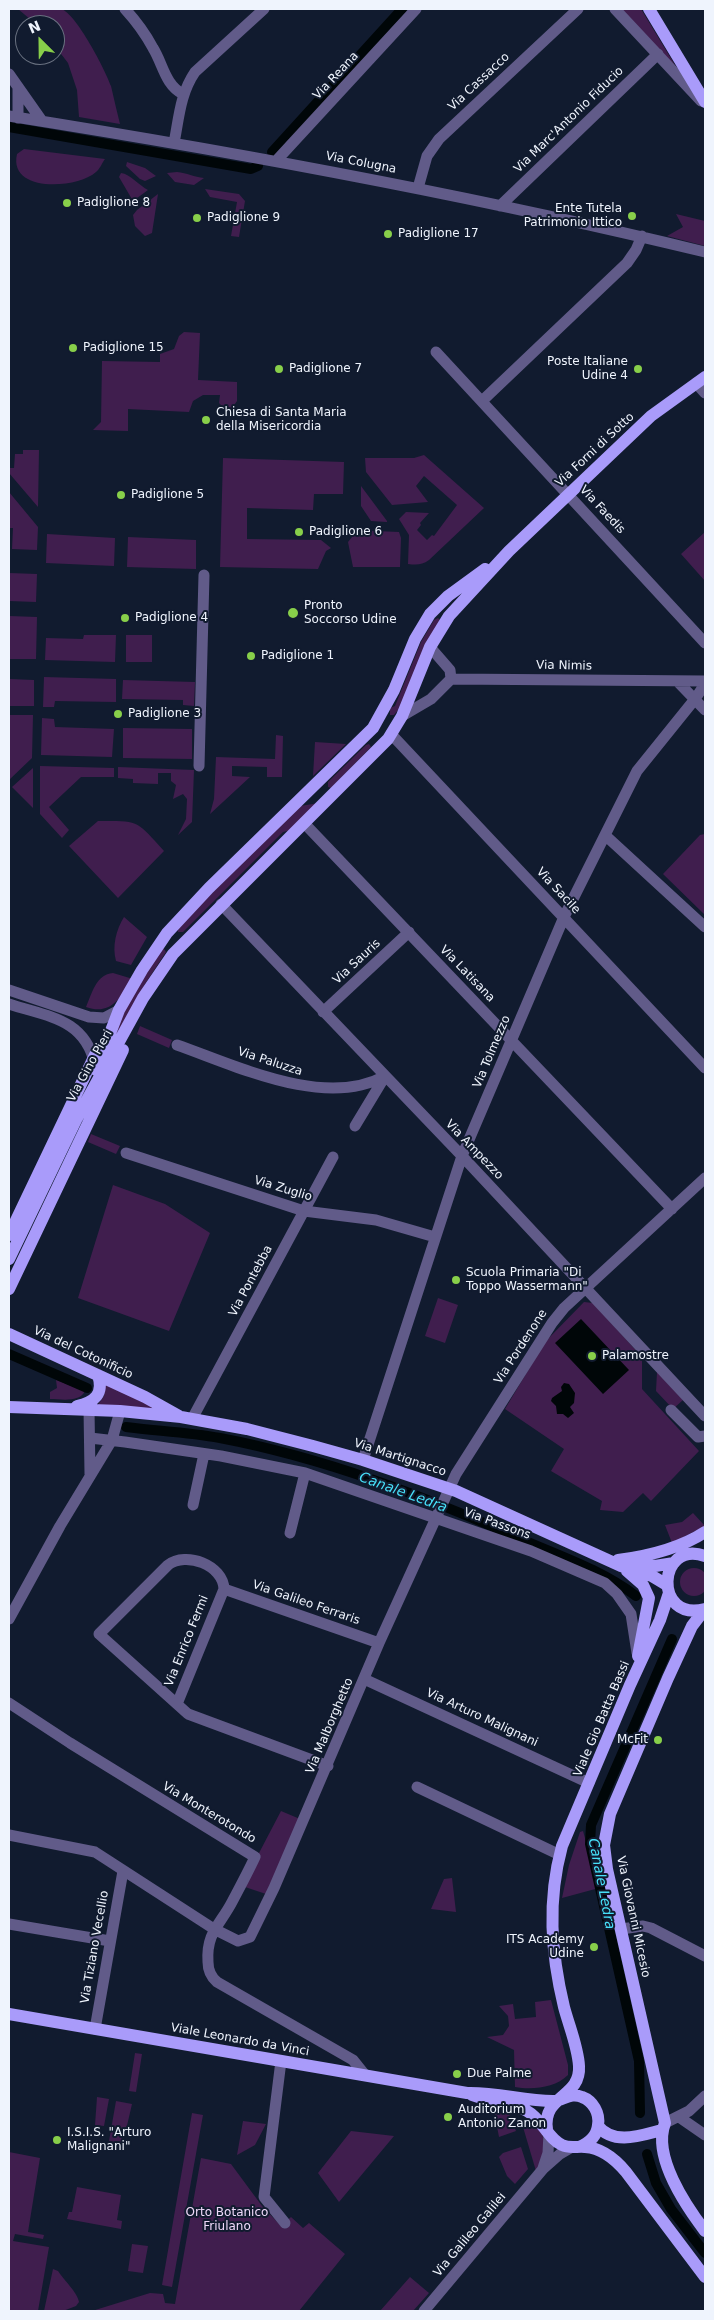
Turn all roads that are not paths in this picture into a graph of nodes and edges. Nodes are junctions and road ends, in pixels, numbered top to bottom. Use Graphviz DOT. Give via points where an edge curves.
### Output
graph roads {
  1 [pos="125,9"];
  2 [pos="264,9"];
  3 [pos="416,9"];
  4 [pos="578,9"];
  5 [pos="615,9"];
  6 [pos="649,9"];
  7 [pos="658,54"];
  8 [pos="9,74"];
  9 [pos="18,88"];
  10 [pos="183,94"];
  11 [pos="705,104"];
  12 [pos="13,117"];
  13 [pos="42,121"];
  14 [pos="174,143"];
  15 [pos="276,161"];
  16 [pos="418,188"];
  17 [pos="500,206"];
  18 [pos="642,236"];
  19 [pos="705,252"];
  20 [pos="436,352"];
  21 [pos="701,380"];
  22 [pos="705,393"];
  23 [pos="482,401"];
  24 [pos="568,494"];
  25 [pos="509,551"];
  26 [pos="204,575"];
  27 [pos="437,606"];
  28 [pos="449,616"];
  29 [pos="705,643"];
  30 [pos="430,647"];
  31 [pos="452,679"];
  32 [pos="677,681"];
  33 [pos="705,682"];
  34 [pos="695,699"];
  35 [pos="705,710"];
  36 [pos="382,716"];
  37 [pos="373,728"];
  38 [pos="394,728"];
  39 [pos="199,766"];
  40 [pos="301,799"];
  41 [pos="328,800"];
  42 [pos="304,823"];
  43 [pos="606,836"];
  44 [pos="221,904"];
  45 [pos="564,917"];
  46 [pos="705,926"];
  47 [pos="409,932"];
  48 [pos="163,938"];
  49 [pos="176,949"];
  50 [pos="14,991"];
  51 [pos="11,1005"];
  52 [pos="119,1010"];
  53 [pos="135,1012"];
  54 [pos="324,1012"];
  55 [pos="512,1040"];
  56 [pos="177,1045"];
  57 [pos="93,1058"];
  58 [pos="705,1068"];
  59 [pos="95,1071"];
  60 [pos="385,1076"];
  61 [pos="77,1118"];
  62 [pos="355,1126"];
  63 [pos="126,1154"];
  64 [pos="462,1156"];
  65 [pos="333,1157"];
  66 [pos="705,1178"];
  67 [pos="672,1209"];
  68 [pos="304,1211"];
  69 [pos="14,1236"];
  70 [pos="435,1237"];
  71 [pos="9,1259"];
  72 [pos="10,1283"];
  73 [pos="586,1288"];
  74 [pos="9,1326"];
  75 [pos="14,1337"];
  76 [pos="98,1375"];
  77 [pos="145,1397"];
  78 [pos="9,1407"];
  79 [pos="64,1408"];
  80 [pos="89,1409"];
  81 [pos="671,1410"];
  82 [pos="120,1411"];
  83 [pos="705,1416"];
  84 [pos="187,1418"];
  85 [pos="705,1436"];
  86 [pos="90,1438"];
  87 [pos="112,1440"];
  88 [pos="204,1454"];
  89 [pos="363,1460"];
  90 [pos="305,1473"];
  91 [pos="90,1474"];
  92 [pos="447,1492"];
  93 [pos="193,1505"];
  94 [pos="438,1514"];
  95 [pos="705,1532"];
  96 [pos="290,1533"];
  97 [pos="702,1552"];
  98 [pos="619,1563"];
  99 [pos="674,1563"];
  100 [pos="224,1589"];
  101 [pos="668,1589"];
  102 [pos="705,1609"];
  103 [pos="9,1618"];
  104 [pos="633,1619"];
  105 [pos="380,1643"];
  106 [pos="637,1660"];
  107 [pos="364,1679"];
  108 [pos="630,1685"];
  109 [pos="9,1703"];
  110 [pos="177,1704"];
  111 [pos="328,1766"];
  112 [pos="589,1783"];
  113 [pos="417,1787"];
  114 [pos="9,1836"];
  115 [pos="560,1855"];
  116 [pos="123,1871"];
  117 [pos="9,1924"];
  118 [pos="214,1929"];
  119 [pos="621,1929"];
  120 [pos="110,1941"];
  121 [pos="705,1956"];
  122 [pos="9,2014"];
  123 [pos="95,2029"];
  124 [pos="281,2061"];
  125 [pos="365,2075"];
  126 [pos="467,2093"];
  127 [pos="705,2096"];
  128 [pos="556,2101"];
  129 [pos="679,2117"];
  130 [pos="598,2126"];
  131 [pos="663,2126"];
  132 [pos="548,2131"];
  133 [pos="705,2135"];
  134 [pos="576,2147"];
  135 [pos="539,2173"];
  136 [pos="285,2223"];
  137 [pos="705,2231"];
  138 [pos="705,2277"];
  139 [pos="424,2311"];
  1 -- 10 [label="street" via="155,50 167,78"];
  2 -- 10 [label="street" via="195,72"];
  3 -- 15 [label="street, Via Reana"];
  4 -- 16 [label="street, Via Cassacco" via="439,139 427,156"];
  5 -- 7 [label="street"];
  6 -- 11 [label="main road"];
  7 -- 11 [label="street"];
  7 -- 17 [label="street, Via Marc'Antonio Fiducio"];
  8 -- 9 [label="street"];
  9 -- 12 [label="street"];
  9 -- 13 [label="street"];
  10 -- 14 [label="street"];
  12 -- 13 [label="street, Via Colugna"];
  13 -- 14 [label="street, Via Colugna"];
  14 -- 15 [label="street, Via Colugna"];
  15 -- 16 [label="street, Via Colugna"];
  16 -- 17 [label="street, Via Colugna"];
  17 -- 18 [label="street, Via Colugna"];
  18 -- 19 [label="street, Via Colugna"];
  18 -- 23 [label="street" via="627,263"];
  20 -- 23 [label="street, Via Faedis"];
  21 -- 22 [label="street"];
  21 -- 24 [label="main road, Via Forni di Sotto" via="651,416"];
  23 -- 24 [label="street, Via Faedis"];
  24 -- 25 [label="main road, Via Forni di Sotto"];
  24 -- 29 [label="street, Via Faedis"];
  25 -- 27 [label="main road, Via Forni di Sotto"];
  25 -- 28 [label="main road, Via Forni di Sotto"];
  26 -- 39 [label="street"];
  27 -- 28 [label="main road"];
  27 -- 36 [label="main road, Via Forni di Sotto" via="415,639"];
  28 -- 30 [label="main road, Via Forni di Sotto"];
  30 -- 31 [label="street" via="450,670"];
  30 -- 38 [label="main road, Via Forni di Sotto"];
  31 -- 32 [label="street, Via Nimis"];
  31 -- 38 [label="street"];
  32 -- 33 [label="street, Via Nimis"];
  32 -- 34 [label="street"];
  33 -- 34 [label="street, Via Tolmezzo"];
  34 -- 35 [label="street"];
  34 -- 43 [label="street, Via Tolmezzo" via="637,770"];
  36 -- 37 [label="main road, Via Gino Pieri"];
  36 -- 38 [label="main road"];
  37 -- 38 [label="main road"];
  37 -- 40 [label="main road, Via Gino Pieri"];
  38 -- 41 [label="main road, Via Gino Pieri"];
  38 -- 45 [label="street, Via Sacile"];
  40 -- 41 [label="main road"];
  40 -- 48 [label="main road, Via Gino Pieri" via="209,888"];
  41 -- 42 [label="main road, Via Gino Pieri"];
  42 -- 44 [label="main road, Via Gino Pieri"];
  42 -- 47 [label="street, Via Latisana"];
  43 -- 45 [label="street, Via Tolmezzo"];
  43 -- 46 [label="street"];
  44 -- 49 [label="main road, Via Gino Pieri"];
  44 -- 54 [label="street, Via Ampezzo"];
  45 -- 55 [label="street, Via Tolmezzo"];
  45 -- 58 [label="street, Via Sacile"];
  47 -- 54 [label="street, Via Sauris"];
  47 -- 55 [label="street, Via Latisana"];
  48 -- 49 [label="main road"];
  48 -- 52 [label="main road, Via Gino Pieri"];
  49 -- 53 [label="main road, Via Gino Pieri"];
  50 -- 51 [label="street"];
  50 -- 52 [label="street" via="89,1017 104,1018"];
  51 -- 57 [label="street" via="73,1026 84,1038"];
  52 -- 57 [label="main road"];
  52 -- 59 [label="main road, Via Gino Pieri"];
  53 -- 61 [label="main road, Via Gino Pieri"];
  53 -- 72 [label="main road" via="128,1040"];
  54 -- 60 [label="street, Via Ampezzo"];
  55 -- 64 [label="street, Via Tolmezzo"];
  55 -- 67 [label="street, Via Latisana"];
  56 -- 60 [label="street, Via Paluzza" via="303,1087 363,1086"];
  57 -- 59 [label="street"];
  57 -- 69 [label="main road"];
  59 -- 61 [label="main road, Via Gino Pieri"];
  60 -- 62 [label="street"];
  60 -- 64 [label="street, Via Ampezzo"];
  61 -- 69 [label="main road"];
  63 -- 68 [label="street, Via Zuglio"];
  64 -- 70 [label="street, Via Tolmezzo"];
  64 -- 73 [label="street, Via Ampezzo"];
  65 -- 68 [label="street, Via Pontebba"];
  66 -- 67 [label="street, Via Pordenone"];
  67 -- 73 [label="street, Via Pordenone"];
  68 -- 70 [label="street, Via Zuglio" via="376,1220"];
  68 -- 84 [label="street, Via Pontebba"];
  69 -- 71 [label="main road"];
  70 -- 89 [label="street, Via Tolmezzo"];
  73 -- 83 [label="street, Via Ampezzo"];
  73 -- 92 [label="street, Via Pordenone" via="552,1323"];
  74 -- 75 [label="main road"];
  75 -- 76 [label="main road, Via del Cotonificio"];
  76 -- 77 [label="main road, Via del Cotonificio"];
  76 -- 79 [label="main road" via="101,1389 95,1399"];
  77 -- 84 [label="main road, Via Martignacco"];
  78 -- 79 [label="main road, Via Martignacco"];
  79 -- 80 [label="main road, Via Martignacco"];
  80 -- 82 [label="main road, Via Martignacco"];
  80 -- 86 [label="street"];
  81 -- 85 [label="street" via="698,1437"];
  82 -- 84 [label="main road, Via Martignacco"];
  82 -- 87 [label="street"];
  84 -- 89 [label="main road, Via Martignacco" via="247,1429"];
  86 -- 87 [label="street, Via Passons"];
  86 -- 91 [label="street"];
  87 -- 88 [label="street, Via Passons"];
  87 -- 91 [label="street"];
  88 -- 90 [label="street, Via Passons"];
  88 -- 93 [label="street"];
  89 -- 92 [label="main road, Via Martignacco"];
  90 -- 94 [label="street, Via Passons"];
  90 -- 96 [label="street"];
  91 -- 103 [label="street"];
  92 -- 94 [label="street, Via Malborghetto"];
  92 -- 98 [label="main road, Via Martignacco"];
  94 -- 104 [label="street, Via Passons" via="605,1583 624,1602"];
  94 -- 105 [label="street, Via Malborghetto"];
  95 -- 98 [label="main road" via="666,1551"];
  97 -- 99 [label="main road, Via Martignacco" via="682,1557"];
  98 -- 99 [label="main road, Via Martignacco" via="655,1566"];
  98 -- 101 [label="main road, Via Martignacco" via="652,1576"];
  98 -- 106 [label="main road" via="643,1585 649,1598"];
  99 -- 101 [label="main road, Viale Gio Batta Bassi" via="667,1577"];
  100 -- 105 [label="street, Via Galileo Ferraris"];
  100 -- 110 [label="street, Via Enrico Fermi"];
  100 -- 110 [label="street" via="222,1577 215,1569 186,1558 174,1560 99,1634"];
  101 -- 102 [label="main road, Via Martignacco" via="674,1601 682,1607"];
  101 -- 108 [label="main road, Viale Gio Batta Bassi" via="660,1620"];
  102 -- 119 [label="main road, Via Giovanni Micesio" via="692,1626 668,1678 607,1824 604,1856"];
  104 -- 106 [label="street, Viale Gio Batta Bassi"];
  105 -- 107 [label="street, Via Malborghetto"];
  106 -- 108 [label="main road"];
  107 -- 111 [label="street, Via Malborghetto"];
  107 -- 112 [label="street, Via Arturo Malignani"];
  108 -- 112 [label="main road, Viale Gio Batta Bassi"];
  109 -- 118 [label="street, Via Monterotondo" via="255,1856 224,1918"];
  110 -- 111 [label="street" via="188,1714"];
  111 -- 118 [label="street, Via Malborghetto" via="253,1935 238,1940"];
  112 -- 115 [label="main road, Viale Gio Batta Bassi"];
  113 -- 115 [label="street"];
  114 -- 116 [label="street, Via Malborghetto" via="95,1852"];
  115 -- 128 [label="main road, Viale Gio Batta Bassi" via="553,1892 552,1942 579,2074 576,2083"];
  116 -- 118 [label="street, Via Malborghetto"];
  116 -- 120 [label="street, Via Tiziano Vecellio"];
  117 -- 120 [label="street"];
  118 -- 125 [label="street, Via Monterotondo" via="207,1948 208,1968 214,1979 353,2060"];
  119 -- 121 [label="street" via="651,1928"];
  119 -- 131 [label="main road, Via Giovanni Micesio"];
  120 -- 123 [label="street, Via Tiziano Vecellio"];
  122 -- 123 [label="main road, Viale Leonardo da Vinci"];
  123 -- 124 [label="main road, Viale Leonardo da Vinci"];
  124 -- 125 [label="main road, Viale Leonardo da Vinci"];
  124 -- 136 [label="street" via="264,2197"];
  125 -- 126 [label="main road, Viale Leonardo da Vinci"];
  126 -- 128 [label="main road" via="488,2092"];
  126 -- 132 [label="main road" via="526,2110"];
  127 -- 129 [label="street"];
  128 -- 130 [label="main road" via="573,2095 586,2098 596,2109"];
  128 -- 132 [label="main road" via="547,2116"];
  129 -- 131 [label="street"];
  129 -- 133 [label="street"];
  130 -- 131 [label="main road" via="602,2131 625,2138"];
  130 -- 134 [label="main road" via="594,2137"];
  131 -- 137 [label="main road, Via Giovanni Micesio" via="662,2142 672,2179"];
  132 -- 134 [label="main road" via="556,2142"];
  132 -- 135 [label="street" via="548,2153"];
  134 -- 135 [label="street" via="560,2154"];
  134 -- 138 [label="main road" via="594,2148 608,2155 626,2172"];
  135 -- 139 [label="street, Via Galileo Galilei"];
}
